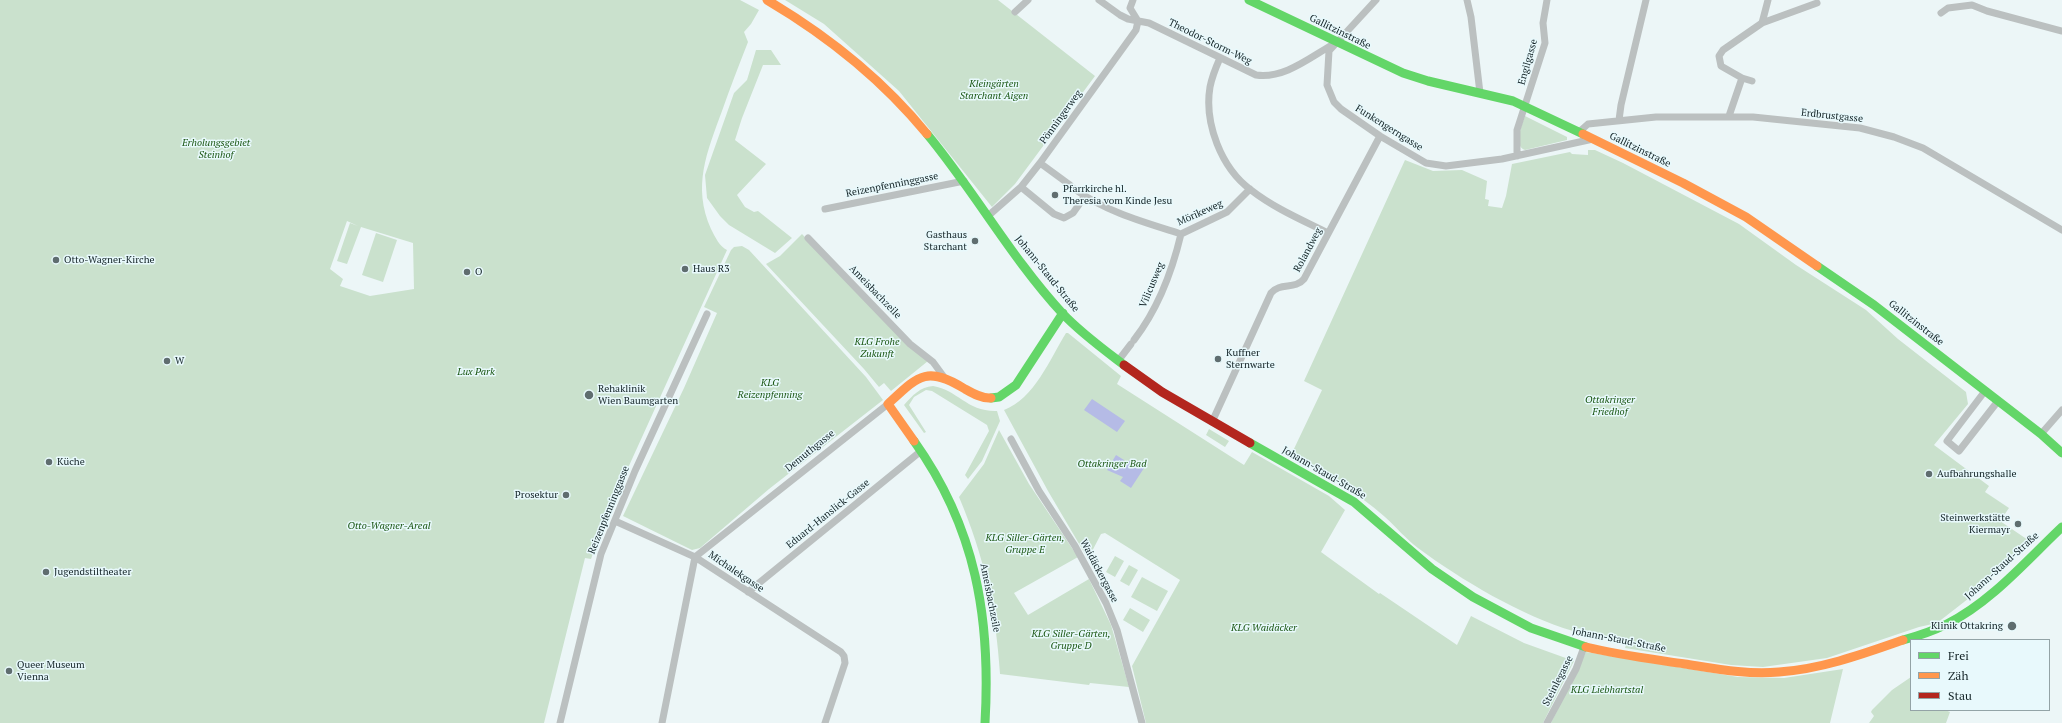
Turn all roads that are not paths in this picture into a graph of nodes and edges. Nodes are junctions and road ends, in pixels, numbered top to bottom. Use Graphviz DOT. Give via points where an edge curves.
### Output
graph roads {
  1 [pos="768,0"];
  2 [pos="1028,0"];
  3 [pos="1099,0"];
  4 [pos="1133,0"];
  5 [pos="1249,0"];
  6 [pos="1376,0"];
  7 [pos="1467,0"];
  8 [pos="1547,0"];
  9 [pos="1646,0"];
  10 [pos="1768,0"];
  11 [pos="1817,3"];
  12 [pos="1015,12"];
  13 [pos="1941,13"];
  14 [pos="1138,21"];
  15 [pos="1762,23"];
  16 [pos="2062,31"];
  17 [pos="1336,42"];
  18 [pos="1220,58"];
  19 [pos="1742,78"];
  20 [pos="1752,81"];
  21 [pos="1480,93"];
  22 [pos="1525,106"];
  23 [pos="1729,116"];
  24 [pos="1619,120"];
  25 [pos="1578,132"];
  26 [pos="1380,136"];
  27 [pos="1593,139"];
  28 [pos="1517,156"];
  29 [pos="1040,163"];
  30 [pos="964,181"];
  31 [pos="1021,187"];
  32 [pos="1250,189"];
  33 [pos="1085,196"];
  34 [pos="825,209"];
  35 [pos="988,216"];
  36 [pos="2062,230"];
  37 [pos="1328,233"];
  38 [pos="1180,234"];
  39 [pos="808,238"];
  40 [pos="1063,313"];
  41 [pos="707,314"];
  42 [pos="1118,361"];
  43 [pos="944,377"];
  44 [pos="1985,391"];
  45 [pos="1998,401"];
  46 [pos="888,404"];
  47 [pos="2062,410"];
  48 [pos="1212,422"];
  49 [pos="2041,434"];
  50 [pos="1011,439"];
  51 [pos="921,451"];
  52 [pos="2062,452"];
  53 [pos="615,521"];
  54 [pos="2062,526"];
  55 [pos="695,557"];
  56 [pos="748,592"];
  57 [pos="1584,647"];
  58 [pos="560,723"];
  59 [pos="662,723"];
  60 [pos="825,723"];
  61 [pos="985,723"];
  62 [pos="1142,723"];
  63 [pos="1547,723"];
  1 -- 30 [label="street, Johann-Staud-Straße" via="831,40 885,86"];
  2 -- 12 [label="street"];
  3 -- 14 [label="street, Theodor-Storm-Weg" via="1120,15"];
  4 -- 14 [label="street" via="1130,8"];
  5 -- 17 [label="street, Gallitzinstraße"];
  6 -- 17 [label="street"];
  7 -- 21 [label="street"];
  8 -- 22 [label="street, Engilgasse" via="1543,23 1545,43"];
  9 -- 24 [label="street"];
  10 -- 15 [label="street"];
  11 -- 15 [label="street"];
  13 -- 16 [label="street" via="1948,8 1972,5"];
  14 -- 18 [label="street, Theodor-Storm-Weg" via="1149,22"];
  14 -- 29 [label="street, Pönningerweg" via="1136,30"];
  15 -- 19 [label="street" via="1727,47 1719,56 1721,66"];
  17 -- 18 [label="street, Theodor-Storm-Weg" via="1274,75 1256,75"];
  17 -- 21 [label="street, Gallitzinstraße" via="1403,73"];
  17 -- 26 [label="street, Funkengerngasse" via="1329,51 1327,60 1329,94 1341,109"];
  18 -- 32 [label="street" via="1210,88 1211,123 1225,160"];
  19 -- 20 [label="street"];
  19 -- 23 [label="street"];
  21 -- 22 [label="street, Gallitzinstraße"];
  22 -- 25 [label="street, Gallitzinstraße"];
  22 -- 28 [label="street, Engilgasse" via="1517,134"];
  23 -- 24 [label="street, Erdbrustgasse"];
  23 -- 36 [label="street, Erdbrustgasse" via="1860,128 1894,137 1923,148"];
  24 -- 25 [label="street, Erdbrustgasse" via="1588,124"];
  25 -- 27 [label="street, Gallitzinstraße"];
  26 -- 28 [label="street, Funkengerngasse" via="1410,155 1433,165"];
  26 -- 37 [label="street, Rolandweg"];
  27 -- 28 [label="street, Funkengerngasse"];
  27 -- 44 [label="street, Gallitzinstraße" via="1746,217 1874,305"];
  29 -- 31 [label="street, Pönningerweg"];
  29 -- 33 [label="street, Mörikeweg"];
  30 -- 34 [label="street, Reizenpfenninggasse"];
  30 -- 35 [label="street, Johann-Staud-Straße"];
  31 -- 33 [label="street" via="1054,214 1064,218 1073,213"];
  31 -- 35 [label="street, Pönningerweg"];
  32 -- 37 [label="street" via="1281,210"];
  32 -- 38 [label="street, Mörikeweg" via="1228,212"];
  33 -- 38 [label="street, Mörikeweg" via="1116,213"];
  35 -- 40 [label="street, Johann-Staud-Straße"];
  37 -- 48 [label="street, Rolandweg" via="1302,281 1295,286 1276,288 1270,293"];
  38 -- 42 [label="street, Vilicusweg" via="1158,301"];
  39 -- 43 [label="street, Ameisbachzeile" via="910,344 933,362"];
  40 -- 42 [label="street, Johann-Staud-Straße"];
  40 -- 43 [label="street, Demuthgasse" via="1018,383 1005,395 981,398"];
  41 -- 53 [label="street, Reizenpfenninggasse" via="635,471"];
  42 -- 48 [label="street, Johann-Staud-Straße"];
  43 -- 46 [label="street, Demuthgasse" via="933,375 918,378"];
  44 -- 45 [label="street, Gallitzinstraße"];
  44 -- 45 [label="street" via="1947,441 1959,451"];
  45 -- 49 [label="street, Gallitzinstraße"];
  46 -- 51 [label="street, Ameisbachzeile"];
  46 -- 55 [label="street, Demuthgasse"];
  47 -- 49 [label="street"];
  48 -- 57 [label="street, Johann-Staud-Straße" via="1351,500 1378,520 1435,571 1476,599 1516,622"];
  49 -- 52 [label="street, Gallitzinstraße"];
  50 -- 62 [label="street, Waidäckergasse" via="1039,491 1075,546 1106,604 1117,630"];
  51 -- 56 [label="street, Eduard-Hanslick-Gasse"];
  51 -- 61 [label="street, Ameisbachzeile" via="951,504 975,569 987,638"];
  53 -- 55 [label="street, Michalekgasse"];
  53 -- 58 [label="street, Reizenpfenninggasse" via="601,554"];
  54 -- 57 [label="street, Johann-Staud-Straße" via="1993,591 1951,622 1872,651 1825,664 1764,673 1734,671"];
  55 -- 56 [label="street, Michalekgasse"];
  55 -- 59 [label="street"];
  56 -- 60 [label="street, Michalekgasse" via="844,656 845,663"];
  57 -- 63 [label="street, Steinlegasse" via="1576,669"];
}
